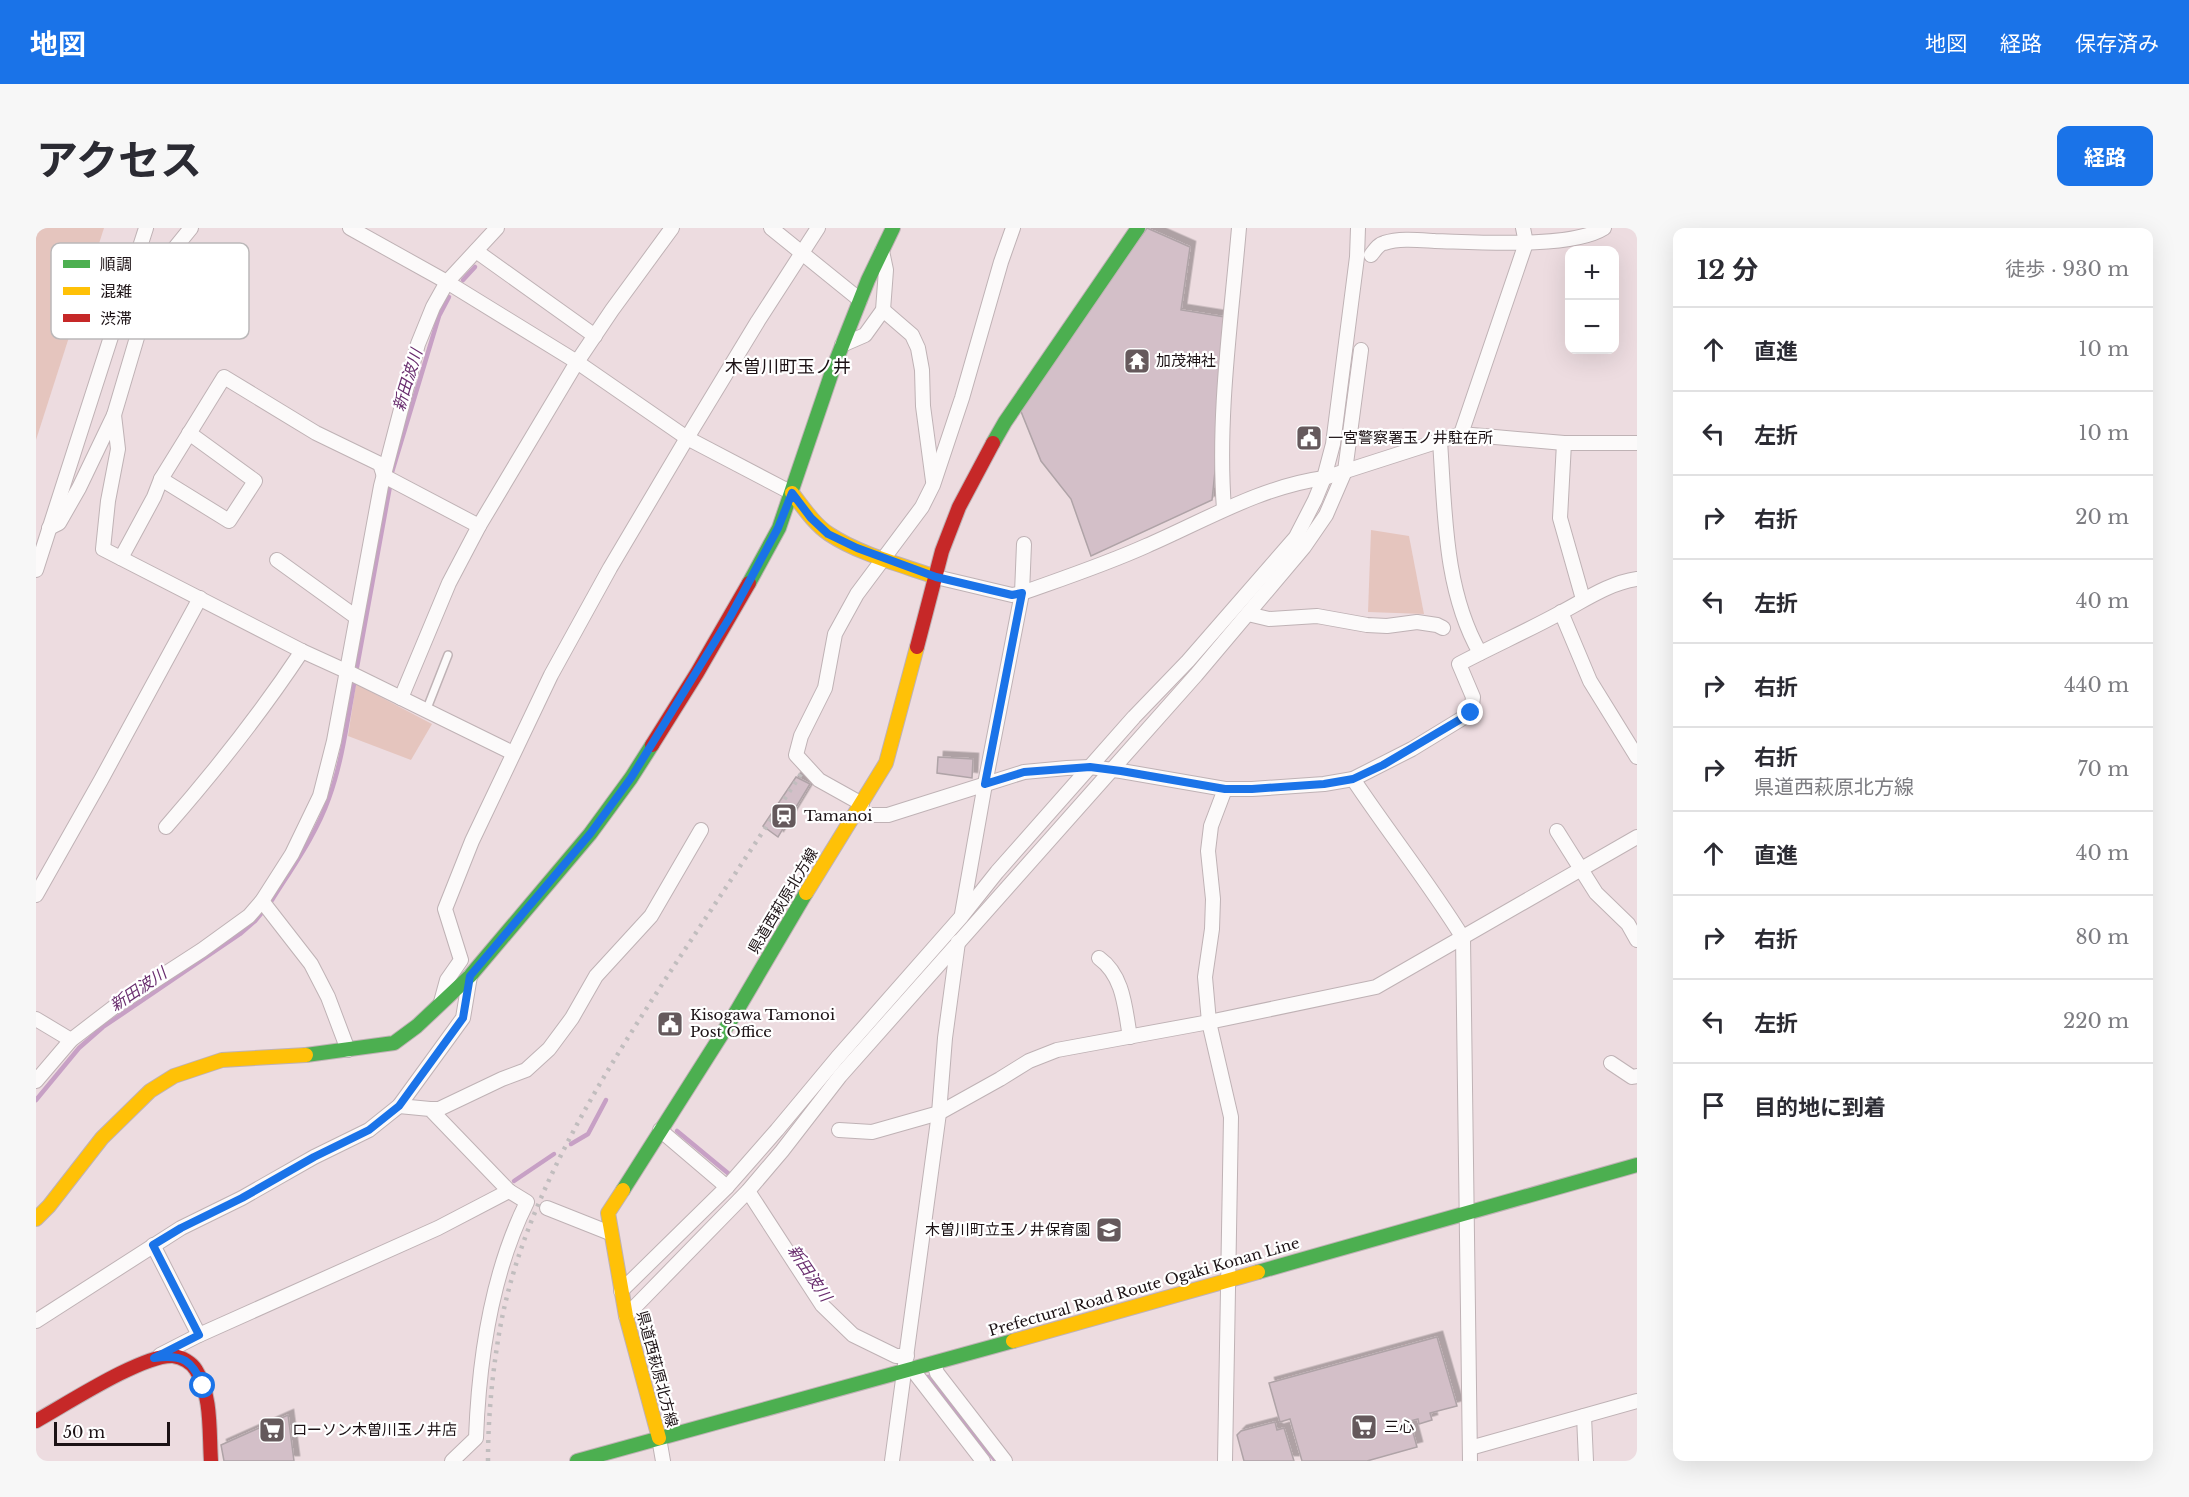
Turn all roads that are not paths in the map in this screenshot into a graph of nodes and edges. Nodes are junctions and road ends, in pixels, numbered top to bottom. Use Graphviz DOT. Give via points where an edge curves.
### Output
graph roads {
  1 [pos="146,228"];
  2 [pos="191,228"];
  3 [pos="350,228"];
  4 [pos="497,228"];
  5 [pos="672,228"];
  6 [pos="771,228"];
  7 [pos="818,228"];
  8 [pos="892,228"];
  9 [pos="1013,228"];
  10 [pos="1138,228"];
  11 [pos="1239,228"];
  12 [pos="1359,228"];
  13 [pos="1523,228"];
  14 [pos="1604,228"];
  15 [pos="141,243"];
  16 [pos="179,243"];
  17 [pos="1526,243"];
  18 [pos="476,251"];
  19 [pos="882,251"];
  20 [pos="802,255"];
  21 [pos="1371,255"];
  22 [pos="447,282"];
  23 [pos="860,300"];
  24 [pos="883,310"];
  25 [pos="595,336"];
  26 [pos="110,339"];
  27 [pos="137,339"];
  28 [pos="842,345"];
  29 [pos="1361,350"];
  30 [pos="578,362"];
  31 [pos="114,415"];
  32 [pos="189,433"];
  33 [pos="1461,434"];
  34 [pos="687,438"];
  35 [pos="1440,441"];
  36 [pos="1637,443"];
  37 [pos="1563,444"];
  38 [pos="1346,471"];
  39 [pos="384,476"];
  40 [pos="1324,478"];
  41 [pos="161,479"];
  42 [pos="933,485"];
  43 [pos="792,493"];
  44 [pos="1224,509"];
  45 [pos="479,526"];
  46 [pos="49,528"];
  47 [pos="1024,544"];
  48 [pos="884,557"];
  49 [pos="121,558"];
  50 [pos="277,560"];
  51 [pos="36,570"];
  52 [pos="936,577"];
  53 [pos="1637,579"];
  54 [pos="1022,593"];
  55 [pos="200,598"];
  56 [pos="1583,599"];
  57 [pos="1561,612"];
  58 [pos="1248,614"];
  59 [pos="356,617"];
  60 [pos="1443,628"];
  61 [pos="302,651"];
  62 [pos="1480,653"];
  63 [pos="448,655"];
  64 [pos="346,671"];
  65 [pos="401,698"];
  66 [pos="426,711"];
  67 [pos="513,753"];
  68 [pos="1637,757"];
  69 [pos="1090,767"];
  70 [pos="1110,770"];
  71 [pos="1353,779"];
  72 [pos="985,784"];
  73 [pos="1225,789"];
  74 [pos="858,809"];
  75 [pos="166,827"];
  76 [pos="701,830"];
  77 [pos="1557,831"];
  78 [pos="1637,837"];
  79 [pos="1580,868"];
  80 [pos="36,896"];
  81 [pos="262,901"];
  82 [pos="962,916"];
  83 [pos="1464,938"];
  84 [pos="1637,940"];
  85 [pos="958,944"];
  86 [pos="1099,958"];
  87 [pos="470,976"];
  88 [pos="441,1002"];
  89 [pos="36,1019"];
  90 [pos="1209,1023"];
  91 [pos="1130,1037"];
  92 [pos="71,1040"];
  93 [pos="348,1050"];
  94 [pos="1611,1063"];
  95 [pos="1637,1076"];
  96 [pos="36,1081"];
  97 [pos="399,1106"];
  98 [pos="430,1109"];
  99 [pos="939,1113"];
  100 [pos="660,1130"];
  101 [pos="839,1130"];
  102 [pos="1637,1165"];
  103 [pos="726,1187"];
  104 [pos="508,1191"];
  105 [pos="748,1191"];
  106 [pos="547,1208"];
  107 [pos="1466,1212"];
  108 [pos="36,1219"];
  109 [pos="610,1233"];
  110 [pos="153,1245"];
  111 [pos="1227,1281"];
  112 [pos="621,1291"];
  113 [pos="626,1316"];
  114 [pos="36,1321"];
  115 [pos="199,1335"];
  116 [pos="154,1358"];
  117 [pos="934,1363"];
  118 [pos="908,1365"];
  119 [pos="1637,1401"];
  120 [pos="1584,1416"];
  121 [pos="36,1421"];
  122 [pos="659,1438"];
  123 [pos="1470,1455"];
  124 [pos="212,1461"];
  125 [pos="452,1461"];
  126 [pos="577,1461"];
  127 [pos="663,1461"];
  128 [pos="892,1461"];
  129 [pos="983,1461"];
  130 [pos="1005,1461"];
  131 [pos="1225,1461"];
  132 [pos="1586,1461"];
  1 -- 15 [label="street"];
  2 -- 16 [label="street"];
  3 -- 22 [label="street"];
  4 -- 18 [label="street"];
  5 -- 25 [label="street"];
  6 -- 20 [label="street"];
  7 -- 20 [label="street"];
  8 -- 19 [label="main road"];
  9 -- 42 [label="street"];
  10 -- 52 [label="main road, 県道西萩原北方線" via="1005,422 959,507"];
  11 -- 44 [label="street" via="1225,383 1221,470"];
  12 -- 40 [label="street" via="1333,444"];
  13 -- 17 [label="street"];
  14 -- 17 [label="street" via="1562,240"];
  17 -- 21 [label="street" via="1403,240 1382,243"];
  17 -- 33 [label="street"];
  18 -- 22 [label="street"];
  18 -- 25 [label="street"];
  19 -- 23 [label="main road"];
  19 -- 24 [label="street" via="886,270"];
  20 -- 23 [label="street"];
  20 -- 34 [label="street"];
  22 -- 30 [label="street"];
  22 -- 39 [label="street" via="418,344"];
  23 -- 28 [label="main road"];
  24 -- 28 [label="street" via="865,335"];
  24 -- 42 [label="street" via="912,334 918,348"];
  25 -- 30 [label="street"];
  26 -- 46 [label="street"];
  27 -- 31 [label="street"];
  28 -- 43 [label="main road"];
  29 -- 38 [label="street"];
  30 -- 34 [label="street"];
  30 -- 45 [label="street"];
  31 -- 46 [label="street" via="59,523"];
  31 -- 49 [label="street" via="118,449 104,549"];
  32 -- 39 [label="street" via="224,377 316,433 380,464"];
  32 -- 41 [label="street"];
  32 -- 41 [label="street" via="255,481 229,521"];
  33 -- 35 [label="street"];
  33 -- 37 [label="street"];
  34 -- 43 [label="street"];
  34 -- 67 [label="street" via="610,568"];
  35 -- 38 [label="street"];
  35 -- 62 [label="street" via="1456,591"];
  36 -- 37 [label="street"];
  37 -- 56 [label="street" via="1560,518"];
  38 -- 40 [label="street"];
  38 -- 58 [label="street" via="1326,516"];
  39 -- 45 [label="street"];
  39 -- 59 [label="street"];
  40 -- 44 [label="street" via="1305,480"];
  40 -- 69 [label="street" via="1296,537"];
  41 -- 49 [label="street"];
  42 -- 48 [label="street" via="922,507"];
  43 -- 48 [label="main road" via="828,534"];
  43 -- 87 [label="main road" via="736,608 631,778 590,834"];
  44 -- 54 [label="street" via="1145,547"];
  45 -- 65 [label="street" via="449,583"];
  46 -- 51 [label="street"];
  47 -- 54 [label="street"];
  48 -- 52 [label="main road"];
  48 -- 74 [label="street" via="835,634 825,688 796,755 819,780"];
  49 -- 55 [label="street"];
  50 -- 59 [label="street"];
  52 -- 54 [label="street" via="1012,595"];
  52 -- 74 [label="main road, 県道西萩原北方線" via="886,763"];
  53 -- 56 [label="street"];
  54 -- 72 [label="street"];
  55 -- 61 [label="street"];
  55 -- 80 [label="street"];
  56 -- 57 [label="street"];
  57 -- 62 [label="street"];
  57 -- 68 [label="street" via="1590,681"];
  58 -- 60 [label="street" via="1269,619 1317,616 1388,626 1417,622"];
  58 -- 70 [label="street"];
  59 -- 64 [label="street"];
  61 -- 64 [label="street"];
  61 -- 75 [label="street" via="272,697"];
  62 -- 71 [label="street" via="1460,664 1473,698 1471,713"];
  63 -- 66 [label="lane"];
  64 -- 65 [label="street"];
  64 -- 81 [label="street" via="320,796 292,854"];
  65 -- 66 [label="street"];
  66 -- 67 [label="street"];
  67 -- 88 [label="street" via="445,909 461,960 447,980"];
  69 -- 70 [label="street"];
  69 -- 72 [label="street" via="1024,772"];
  69 -- 82 [label="street"];
  70 -- 73 [label="street"];
  70 -- 85 [label="street"];
  71 -- 73 [label="street"];
  71 -- 83 [label="street"];
  72 -- 74 [label="street" via="888,815"];
  72 -- 82 [label="street"];
  73 -- 90 [label="street" via="1210,826 1208,850 1214,899 1205,977"];
  74 -- 100 [label="main road, 県道西萩原北方線"];
  76 -- 98 [label="street" via="651,916 597,976 549,1049 526,1070 439,1109"];
  77 -- 79 [label="street"];
  78 -- 79 [label="street"];
  79 -- 83 [label="street"];
  79 -- 84 [label="street"];
  81 -- 92 [label="street" via="249,916"];
  81 -- 93 [label="street" via="311,964"];
  82 -- 85 [label="street"];
  82 -- 103 [label="street"];
  83 -- 90 [label="street" via="1376,987"];
  83 -- 107 [label="street"];
  85 -- 99 [label="street"];
  85 -- 105 [label="street" via="840,1076"];
  86 -- 91 [label="street" via="1118,979"];
  87 -- 88 [label="main road"];
  87 -- 97 [label="street" via="463,1018"];
  88 -- 93 [label="main road" via="394,1043"];
  89 -- 92 [label="street"];
  90 -- 91 [label="street"];
  90 -- 111 [label="street" via="1231,1117"];
  91 -- 99 [label="street" via="1057,1050 1029,1061"];
  92 -- 96 [label="street"];
  93 -- 108 [label="main road" via="222,1060 174,1076 150,1091 102,1138"];
  94 -- 95 [label="street" via="1632,1077"];
  97 -- 98 [label="street"];
  97 -- 110 [label="street" via="369,1130"];
  98 -- 104 [label="street"];
  99 -- 101 [label="street" via="872,1132"];
  99 -- 118 [label="street"];
  100 -- 103 [label="street"];
  100 -- 109 [label="main road, 県道西萩原北方線" via="611,1207"];
  102 -- 107 [label="main road, Prefectural Road Route Ogaki Konan Line"];
  103 -- 112 [label="street"];
  104 -- 115 [label="street" via="438,1228"];
  104 -- 125 [label="street" via="527,1202 499,1272 480,1374 477,1438"];
  105 -- 113 [label="street"];
  105 -- 118 [label="street" via="822,1305 853,1335"];
  106 -- 109 [label="street"];
  107 -- 111 [label="main road, Prefectural Road Route Ogaki Konan Line"];
  107 -- 123 [label="street"];
  109 -- 112 [label="main road, 県道西萩原北方線"];
  110 -- 114 [label="street"];
  110 -- 115 [label="street"];
  111 -- 117 [label="main road, Prefectural Road Route Ogaki Konan Line"];
  111 -- 131 [label="street"];
  112 -- 113 [label="main road, 県道西萩原北方線"];
  113 -- 122 [label="main road, 県道西萩原北方線"];
  115 -- 116 [label="street"];
  116 -- 121 [label="main road"];
  116 -- 124 [label="main road" via="173,1356 187,1361 196,1370 203,1386"];
  117 -- 118 [label="main road, Prefectural Road Route Ogaki Konan Line"];
  117 -- 130 [label="street" via="937,1373"];
  118 -- 122 [label="main road, Prefectural Road Route Ogaki Konan Line"];
  118 -- 128 [label="street"];
  118 -- 129 [label="street"];
  119 -- 120 [label="street"];
  120 -- 123 [label="street"];
  120 -- 132 [label="street"];
  122 -- 126 [label="main road, 県道西萩原北方線"];
  122 -- 127 [label="street"];
}
